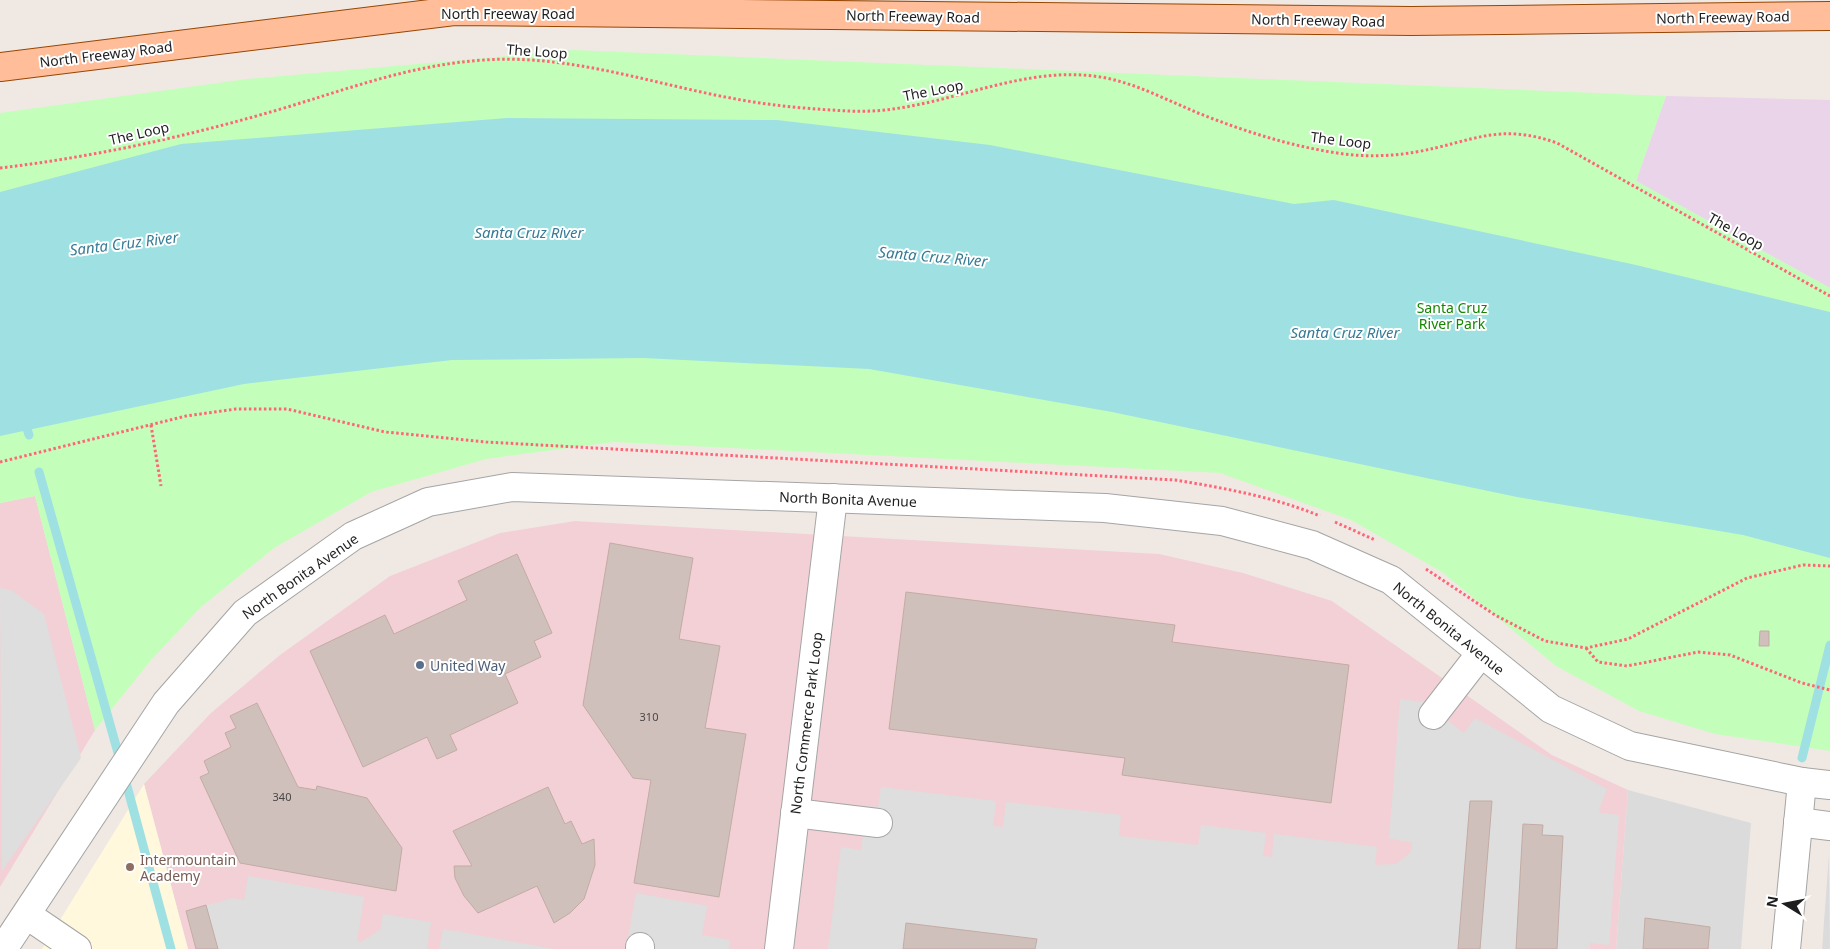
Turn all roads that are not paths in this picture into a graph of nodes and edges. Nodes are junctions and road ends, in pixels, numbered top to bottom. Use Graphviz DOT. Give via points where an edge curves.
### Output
graph roads {
  1 [pos="1830,16"];
  2 [pos="0,68"];
  3 [pos="834,498"];
  4 [pos="1481,653"];
  5 [pos="1433,715"];
  6 [pos="1802,782"];
  7 [pos="1830,785"];
  8 [pos="796,813"];
  9 [pos="1798,822"];
  10 [pos="878,823"];
  11 [pos="1830,826"];
  12 [pos="27,915"];
  13 [pos="3,949"];
  14 [pos="77,949"];
  15 [pos="779,949"];
  16 [pos="1786,949"];
  1 -- 2 [label="main road, North Freeway Road" via="1411,21 454,11"];
  3 -- 4 [label="street, North Bonita Avenue" via="1105,508 1222,521 1312,545 1391,580"];
  3 -- 8 [label="street, North Commerce Park Loop"];
  3 -- 12 [label="street, North Bonita Avenue" via="512,487 428,502 354,536 245,613 166,703"];
  4 -- 5 [label="street"];
  4 -- 6 [label="street, North Bonita Avenue" via="1551,709 1630,746"];
  6 -- 7 [label="street, North Bonita Avenue"];
  6 -- 9 [label="street"];
  8 -- 10 [label="street"];
  8 -- 15 [label="street, North Commerce Park Loop"];
  9 -- 11 [label="street"];
  9 -- 16 [label="street"];
  12 -- 13 [label="street, North Bonita Avenue"];
  12 -- 14 [label="street"];
}
